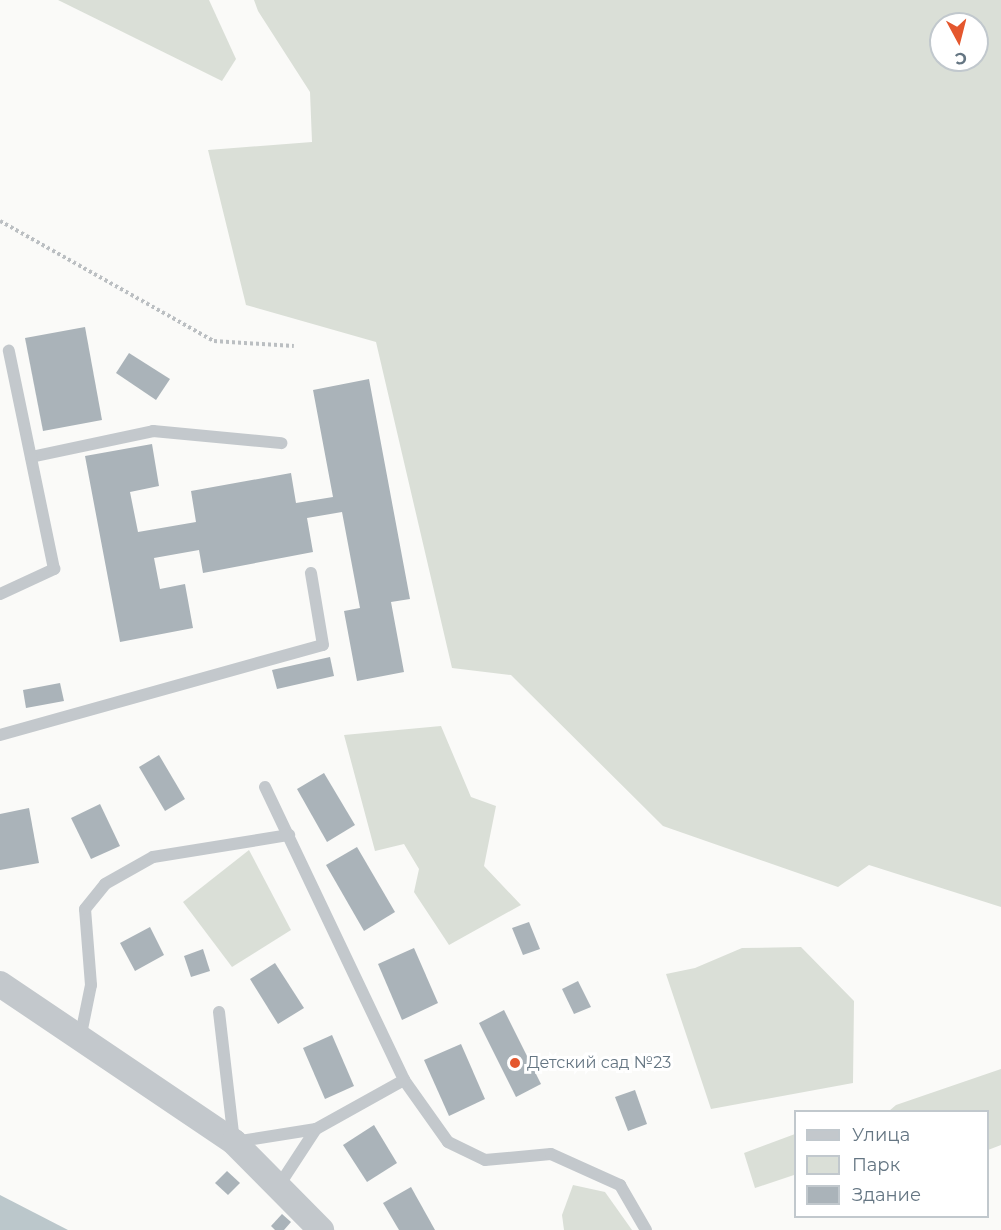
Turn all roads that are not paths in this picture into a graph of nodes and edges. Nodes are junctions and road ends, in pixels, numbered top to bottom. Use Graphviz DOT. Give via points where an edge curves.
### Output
graph roads {
  1 [pos="9,351"];
  2 [pos="281,443"];
  3 [pos="31,457"];
  4 [pos="311,573"];
  5 [pos="0,594"];
  6 [pos="0,735"];
  7 [pos="265,787"];
  8 [pos="289,835"];
  9 [pos="0,984"];
  10 [pos="219,1012"];
  11 [pos="80,1039"];
  12 [pos="404,1080"];
  13 [pos="316,1129"];
  14 [pos="234,1142"];
  15 [pos="278,1187"];
  16 [pos="321,1230"];
  17 [pos="646,1230"];
  1 -- 3 [label="lane"];
  2 -- 3 [label="lane" via="153,431"];
  3 -- 5 [label="lane" via="54,569"];
  4 -- 6 [label="lane" via="323,645"];
  7 -- 8 [label="lane"];
  8 -- 11 [label="lane" via="153,857 105,884 85,909 91,985"];
  8 -- 12 [label="lane"];
  9 -- 11 [label="street"];
  10 -- 14 [label="lane"];
  11 -- 14 [label="street"];
  12 -- 13 [label="lane"];
  12 -- 17 [label="lane" via="448,1143 484,1160 551,1154 620,1185"];
  13 -- 14 [label="lane"];
  13 -- 15 [label="lane"];
  14 -- 15 [label="street"];
  15 -- 16 [label="street"];
}
